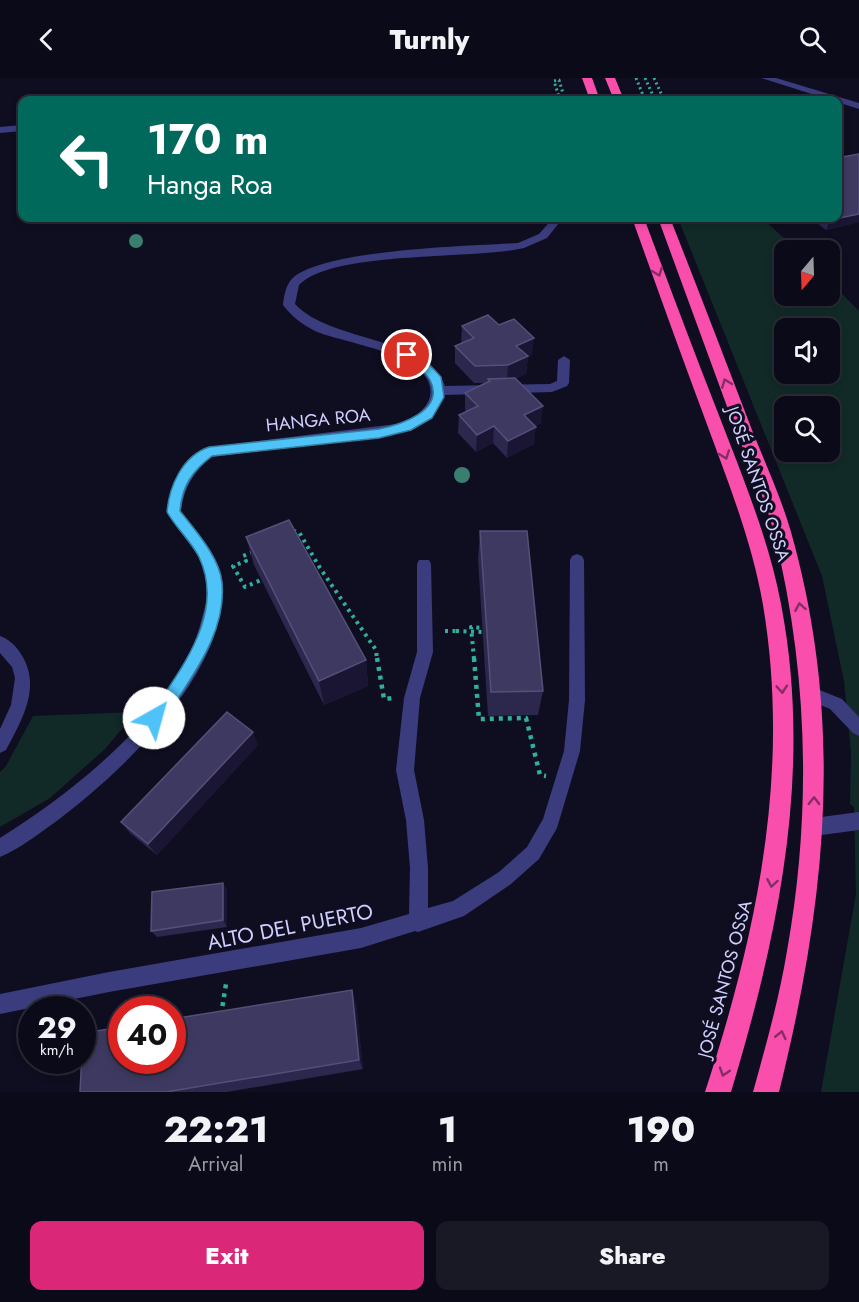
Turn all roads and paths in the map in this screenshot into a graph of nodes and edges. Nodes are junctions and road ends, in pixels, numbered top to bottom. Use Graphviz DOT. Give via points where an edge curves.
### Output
graph roads {
  1 [pos="610,78"];
  2 [pos="636,78"];
  3 [pos="645,78"];
  4 [pos="654,78"];
  5 [pos="766,78"];
  6 [pos="587,79"];
  7 [pos="559,96"];
  8 [pos="564,96"];
  9 [pos="588,96"];
  10 [pos="593,96"];
  11 [pos="617,96"];
  12 [pos="643,96"];
  13 [pos="653,96"];
  14 [pos="662,96"];
  15 [pos="826,96"];
  16 [pos="842,101"];
  17 [pos="859,106"];
  18 [pos="18,128"];
  19 [pos="0,130"];
  20 [pos="555,222"];
  21 [pos="639,222"];
  22 [pos="666,222"];
  23 [pos="564,360"];
  24 [pos="437,391"];
  25 [pos="289,531"];
  26 [pos="259,549"];
  27 [pos="577,560"];
  28 [pos="424,564"];
  29 [pos="261,580"];
  30 [pos="456,631"];
  31 [pos="0,643"];
  32 [pos="812,694"];
  33 [pos="412,698"];
  34 [pos="859,729"];
  35 [pos="0,745"];
  36 [pos="566,776"];
  37 [pos="859,821"];
  38 [pos="814,827"];
  39 [pos="0,848"];
  40 [pos="418,923"];
  41 [pos="229,962"];
  42 [pos="0,1004"];
  43 [pos="219,1025"];
  44 [pos="718,1092"];
  45 [pos="766,1092"];
  1 -- 11 [label="highway"];
  2 -- 12 [label="path"];
  3 -- 13 [label="path"];
  4 -- 14 [label="path"];
  5 -- 15 [label="street"];
  6 -- 9 [label="highway"];
  6 -- 10 [label="highway"];
  7 -- 8 [label="path" via="554,81 559,80"];
  16 -- 17 [label="street"];
  18 -- 19 [label="street"];
  20 -- 24 [label="street" via="543,236 520,246 353,260 307,273 290,289 289,305 298,316 324,330 407,355 436,380"];
  21 -- 44 [label="highway, JOSÉ SANTOS OSSA, one-way" via="752,529 772,605 780,669 784,749 774,876 742,1020"];
  32 -- 22 [label="highway, JOSÉ SANTOS OSSA, one-way" via="797,592 782,530"];
  23 -- 24 [label="street" via="563,383 552,388"];
  24 -- 39 [label="street, HANGA ROA" via="438,397 427,415 406,427 209,452 196,461 181,480 174,512 204,553 215,582 213,615 198,655 169,700 111,765 49,816"];
  25 -- 33 [label="path" via="299,532 305,539 376,650 384,699"];
  26 -- 29 [label="path" via="233,566 245,587"];
  27 -- 36 [label="street, ALTO DEL PUERTO" via="576,731"];
  28 -- 33 [label="street" via="425,652"];
  30 -- 36 [label="path, bridge" via="483,630 471,627 479,719 526,718 540,775"];
  31 -- 35 [label="street" via="14,652 24,673 19,711"];
  32 -- 34 [label="street" via="836,704"];
  38 -- 32 [label="highway, JOSÉ SANTOS OSSA, one-way"];
  33 -- 40 [label="street" via="405,770 416,820"];
  36 -- 40 [label="street, ALTO DEL PUERTO" via="551,822 533,853 505,878 457,909"];
  37 -- 38 [label="street"];
  45 -- 38 [label="highway, JOSÉ SANTOS OSSA, one-way" via="794,981"];
  40 -- 41 [label="street, ALTO DEL PUERTO" via="361,938"];
  41 -- 42 [label="street, ALTO DEL PUERTO"];
  41 -- 43 [label="path"];
}
